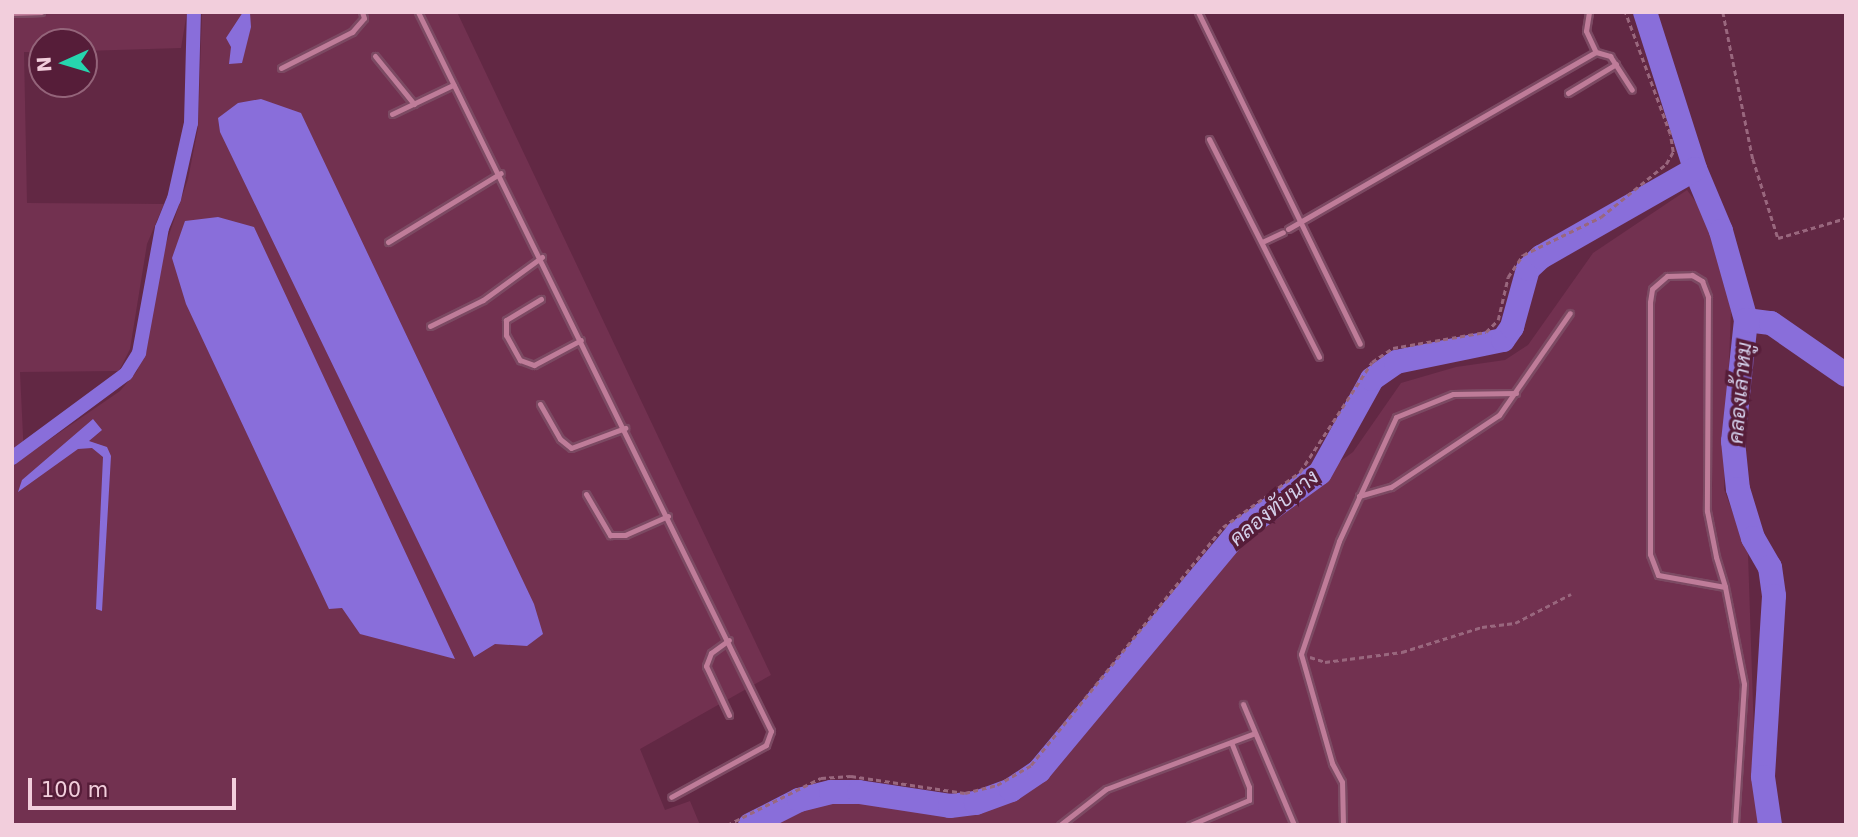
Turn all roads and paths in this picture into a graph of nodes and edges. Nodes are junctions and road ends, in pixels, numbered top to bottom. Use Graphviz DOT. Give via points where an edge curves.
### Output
graph roads {
  1 [pos="41,12"];
  2 [pos="362,12"];
  3 [pos="418,12"];
  4 [pos="1198,12"];
  5 [pos="1589,12"];
  6 [pos="1625,12"];
  7 [pos="1723,12"];
  8 [pos="12,13"];
  9 [pos="1596,52"];
  10 [pos="375,56"];
  11 [pos="1616,64"];
  12 [pos="281,68"];
  13 [pos="453,85"];
  14 [pos="1632,90"];
  15 [pos="1568,93"];
  16 [pos="414,103"];
  17 [pos="392,114"];
  18 [pos="1209,139"];
  19 [pos="501,173"];
  20 [pos="1846,218"];
  21 [pos="1300,223"];
  22 [pos="388,242"];
  23 [pos="1262,242"];
  24 [pos="542,257"];
  25 [pos="541,299"];
  26 [pos="1570,313"];
  27 [pos="430,326"];
  28 [pos="581,340"];
  29 [pos="1360,344"];
  30 [pos="1319,357"];
  31 [pos="1516,393"];
  32 [pos="540,404"];
  33 [pos="625,428"];
  34 [pos="586,494"];
  35 [pos="1359,496"];
  36 [pos="668,516"];
  37 [pos="1725,587"];
  38 [pos="1571,594"];
  39 [pos="729,640"];
  40 [pos="1300,654"];
  41 [pos="1243,704"];
  42 [pos="729,715"];
  43 [pos="1255,733"];
  44 [pos="1231,742"];
  45 [pos="671,797"];
  46 [pos="727,825"];
  47 [pos="1060,825"];
  48 [pos="1190,825"];
  49 [pos="1294,825"];
  50 [pos="1343,825"];
  51 [pos="1735,825"];
  1 -- 8 [label="lane"];
  2 -- 12 [label="lane" via="363,18 352,32"];
  3 -- 13 [label="lane"];
  4 -- 21 [label="lane"];
  5 -- 9 [label="lane" via="1586,31"];
  6 -- 46 [label="path" via="1670,134 1673,152 1666,164 1601,217 1522,254 1507,277 1498,320 1486,332 1393,348 1372,362 1300,472 1223,527 1031,765 997,785 965,793 851,776 821,778"];
  7 -- 20 [label="path" via="1753,159 1778,238"];
  9 -- 11 [label="lane" via="1605,53"];
  9 -- 21 [label="lane"];
  10 -- 16 [label="lane"];
  11 -- 14 [label="lane"];
  11 -- 15 [label="lane"];
  13 -- 16 [label="lane"];
  13 -- 19 [label="lane"];
  16 -- 17 [label="lane"];
  18 -- 23 [label="lane"];
  19 -- 22 [label="lane"];
  19 -- 24 [label="lane"];
  21 -- 23 [label="lane"];
  21 -- 29 [label="lane"];
  23 -- 30 [label="lane"];
  24 -- 27 [label="lane" via="483,300"];
  24 -- 28 [label="lane"];
  25 -- 28 [label="lane" via="506,320 506,335 520,360 534,365"];
  26 -- 31 [label="lane"];
  28 -- 33 [label="lane"];
  31 -- 35 [label="lane" via="1499,415 1401,481"];
  31 -- 35 [label="lane" via="1453,394 1396,417"];
  32 -- 33 [label="lane" via="560,439 571,448"];
  33 -- 36 [label="lane"];
  34 -- 36 [label="lane" via="610,535 625,535"];
  35 -- 40 [label="lane" via="1319,591"];
  36 -- 39 [label="lane"];
  37 -- 37 [label="lane" via="1658,575 1650,554 1650,302 1652,289 1667,276 1692,275 1702,281 1708,297 1707,511"];
  37 -- 51 [label="lane" via="1744,684"];
  38 -- 40 [label="path" via="1515,623 1482,627 1402,652 1325,662"];
  39 -- 42 [label="lane" via="711,653 706,666"];
  39 -- 45 [label="lane" via="771,738"];
  40 -- 50 [label="lane" via="1332,763 1342,782"];
  41 -- 43 [label="lane"];
  43 -- 44 [label="lane"];
  43 -- 49 [label="lane"];
  44 -- 47 [label="lane" via="1106,789"];
  44 -- 48 [label="lane" via="1249,787 1249,800"];
}
